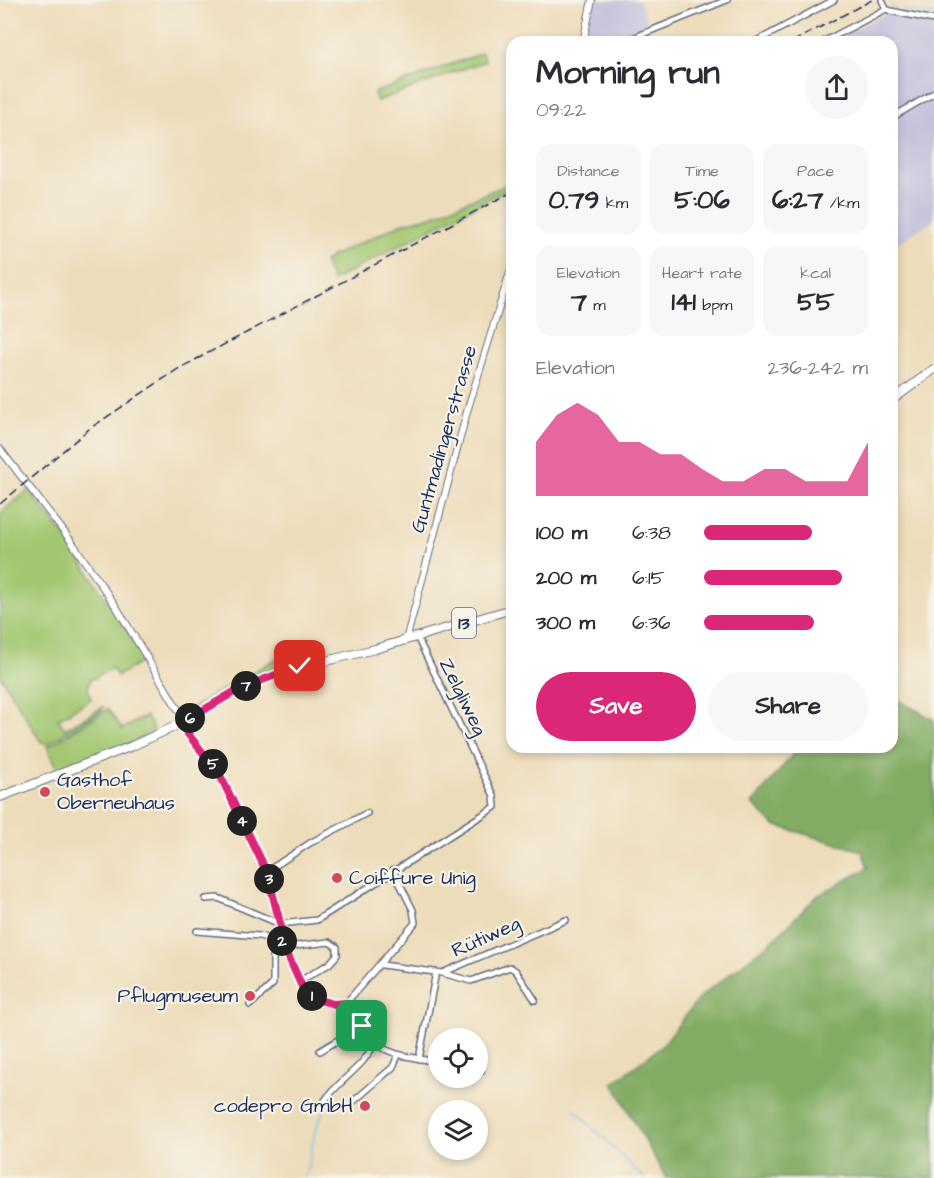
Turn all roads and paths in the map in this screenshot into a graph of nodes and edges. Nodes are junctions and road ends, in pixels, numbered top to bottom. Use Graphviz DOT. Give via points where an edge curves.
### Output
graph roads {
  1 [pos="592,0"];
  2 [pos="727,0"];
  3 [pos="834,0"];
  4 [pos="883,1"];
  5 [pos="886,9"];
  6 [pos="934,20"];
  7 [pos="584,36"];
  8 [pos="643,36"];
  9 [pos="767,36"];
  10 [pos="834,36"];
  11 [pos="934,93"];
  12 [pos="898,114"];
  13 [pos="506,285"];
  14 [pos="934,369"];
  15 [pos="898,396"];
  16 [pos="0,449"];
  17 [pos="506,611"];
  18 [pos="411,621"];
  19 [pos="417,637"];
  20 [pos="406,640"];
  21 [pos="182,723"];
  22 [pos="0,797"];
  23 [pos="367,813"];
  24 [pos="393,870"];
  25 [pos="266,872"];
  26 [pos="206,899"];
  27 [pos="566,920"];
  28 [pos="280,924"];
  29 [pos="197,931"];
  30 [pos="281,946"];
  31 [pos="382,964"];
  32 [pos="439,972"];
  33 [pos="300,981"];
  34 [pos="535,1000"];
  35 [pos="346,1003"];
  36 [pos="250,1005"];
  37 [pos="362,1026"];
  38 [pos="374,1043"];
  39 [pos="320,1051"];
  40 [pos="398,1055"];
  41 [pos="419,1059"];
  42 [pos="428,1060"];
  43 [pos="354,1101"];
  44 [pos="324,1102"];
  1 -- 7 [label="street"];
  2 -- 8 [label="street"];
  3 -- 9 [label="street"];
  4 -- 5 [label="street"];
  5 -- 6 [label="street"];
  5 -- 10 [label="street"];
  11 -- 12 [label="street"];
  13 -- 18 [label="street, Guntmadingerstrasse" via="468,408"];
  14 -- 15 [label="main road"];
  16 -- 21 [label="street" via="117,608"];
  17 -- 19 [label="main road, 13"];
  18 -- 19 [label="street"];
  18 -- 20 [label="street, Guntmadingerstrasse"];
  19 -- 20 [label="main road, 13"];
  19 -- 24 [label="street, Zelgliweg" via="495,802 490,812"];
  20 -- 21 [label="main road, 13" via="277,673 232,693"];
  21 -- 22 [label="main road, 13"];
  21 -- 25 [label="street" via="219,773"];
  23 -- 25 [label="street"];
  24 -- 28 [label="street, Zelgliweg" via="321,918"];
  24 -- 31 [label="street" via="413,910 415,923"];
  25 -- 28 [label="street"];
  26 -- 28 [label="street" via="218,898"];
  27 -- 32 [label="street, Rütiweg"];
  28 -- 30 [label="street"];
  29 -- 30 [label="street" via="259,936"];
  30 -- 33 [label="street"];
  30 -- 33 [label="street" via="329,942 337,947 338,955 333,960"];
  30 -- 36 [label="street" via="273,957 273,984"];
  31 -- 32 [label="street, Rütiweg"];
  31 -- 35 [label="street"];
  32 -- 34 [label="street" via="471,981 510,967"];
  32 -- 41 [label="street"];
  33 -- 35 [label="street" via="307,993 319,1000"];
  35 -- 37 [label="street"];
  37 -- 38 [label="street"];
  37 -- 39 [label="street"];
  38 -- 40 [label="street"];
  38 -- 44 [label="street" via="368,1057"];
  40 -- 41 [label="street"];
  40 -- 43 [label="street" via="393,1067"];
  41 -- 42 [label="street"];
}
